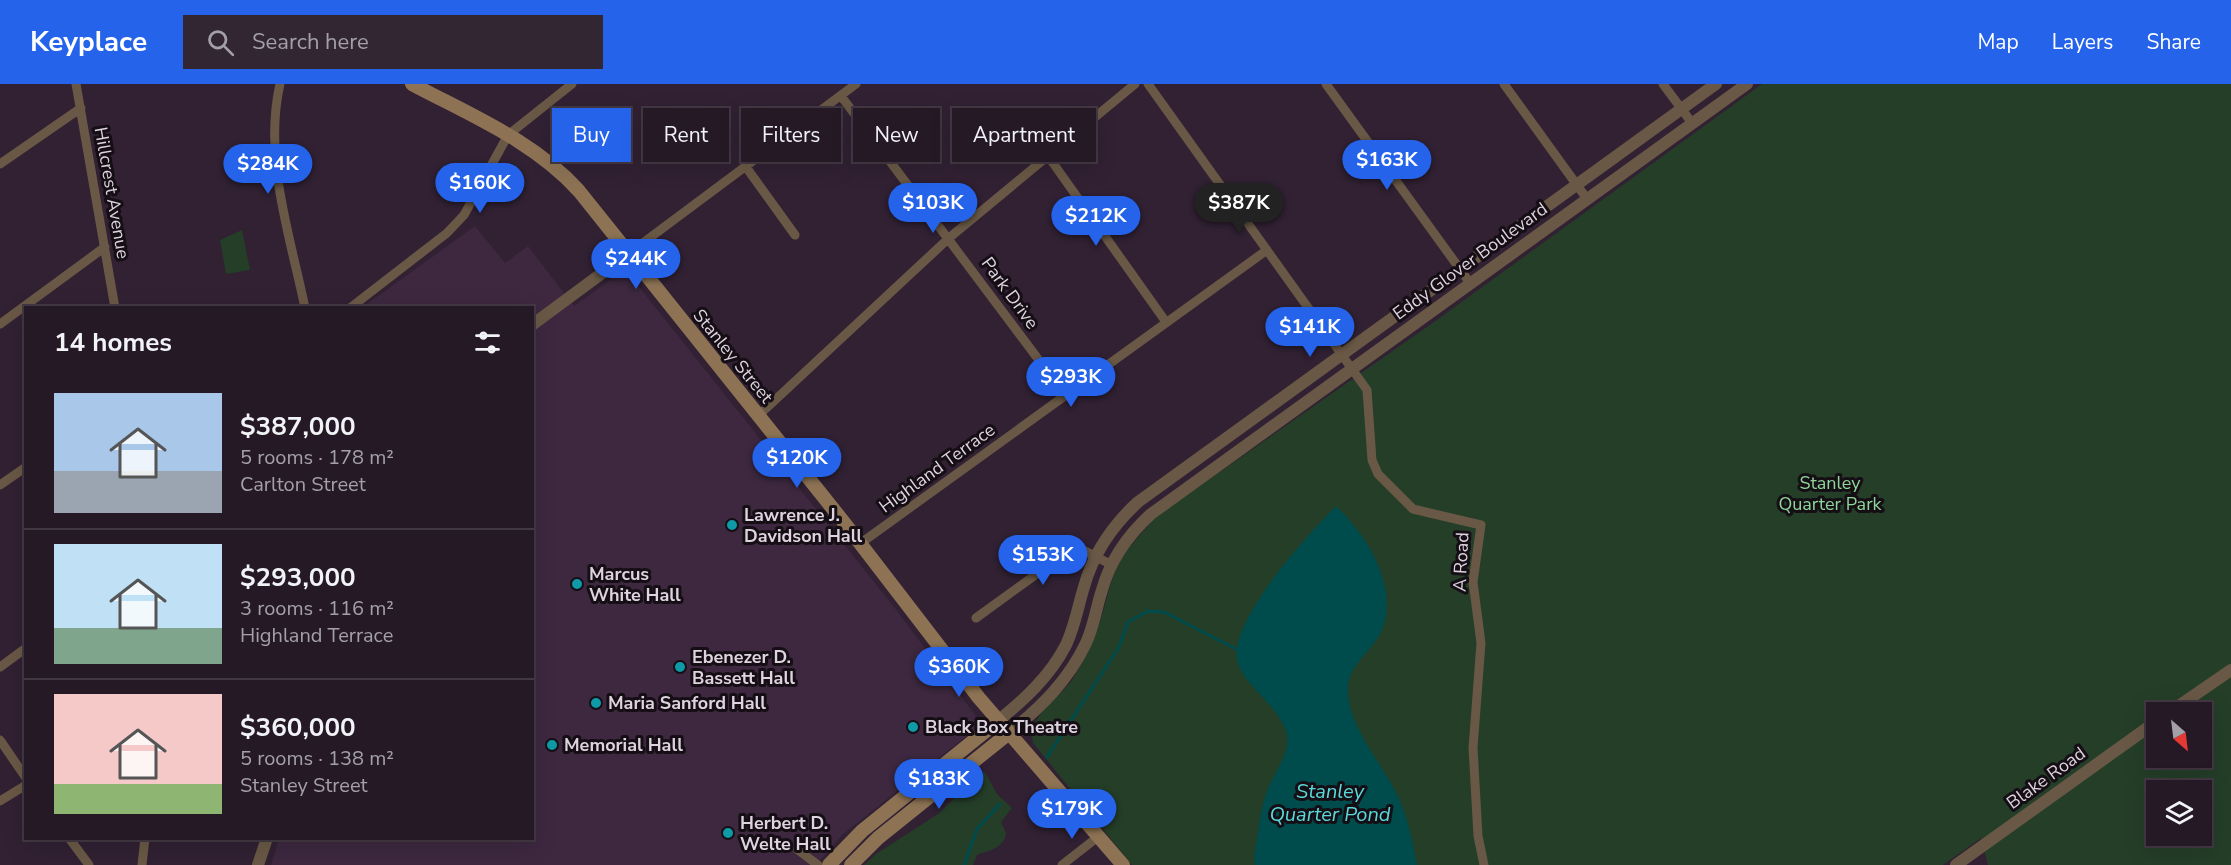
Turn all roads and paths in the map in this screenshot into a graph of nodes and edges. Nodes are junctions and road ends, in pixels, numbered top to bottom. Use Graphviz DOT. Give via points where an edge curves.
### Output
graph roads {
  1 [pos="76,84"];
  2 [pos="280,84"];
  3 [pos="412,84"];
  4 [pos="572,84"];
  5 [pos="856,84"];
  6 [pos="1136,84"];
  7 [pos="1148,84"];
  8 [pos="1326,84"];
  9 [pos="1504,84"];
  10 [pos="1663,84"];
  11 [pos="1716,84"];
  12 [pos="1747,84"];
  13 [pos="558,88"];
  14 [pos="841,96"];
  15 [pos="81,108"];
  16 [pos="1682,109"];
  17 [pos="1096,117"];
  18 [pos="1692,123"];
  19 [pos="508,135"];
  20 [pos="1041,162"];
  21 [pos="1052,162"];
  22 [pos="0,164"];
  23 [pos="746,167"];
  24 [pos="1577,184"];
  25 [pos="1587,199"];
  26 [pos="795,235"];
  27 [pos="950,238"];
  28 [pos="105,247"];
  29 [pos="1267,250"];
  30 [pos="628,254"];
  31 [pos="1460,268"];
  32 [pos="1470,283"];
  33 [pos="24,306"];
  34 [pos="25,306"];
  35 [pos="115,306"];
  36 [pos="305,306"];
  37 [pos="353,306"];
  38 [pos="1166,322"];
  39 [pos="0,324"];
  40 [pos="534,324"];
  41 [pos="1342,353"];
  42 [pos="1353,368"];
  43 [pos="1065,395"];
  44 [pos="759,415"];
  45 [pos="1210,448"];
  46 [pos="1221,463"];
  47 [pos="24,468"];
  48 [pos="0,485"];
  49 [pos="861,543"];
  50 [pos="1096,557"];
  51 [pos="1112,565"];
  52 [pos="976,618"];
  53 [pos="24,649"];
  54 [pos="0,667"];
  55 [pos="2231,670"];
  56 [pos="2185,702"];
  57 [pos="998,721"];
  58 [pos="2146,729"];
  59 [pos="1009,733"];
  60 [pos="0,740"];
  61 [pos="24,775"];
  62 [pos="24,786"];
  63 [pos="0,801"];
  64 [pos="1099,836"];
  65 [pos="70,840"];
  66 [pos="145,840"];
  67 [pos="266,840"];
  68 [pos="798,850"];
  69 [pos="89,865"];
  70 [pos="142,865"];
  71 [pos="258,865"];
  72 [pos="818,865"];
  73 [pos="829,865"];
  74 [pos="850,865"];
  75 [pos="1062,865"];
  76 [pos="1123,865"];
  77 [pos="1484,865"];
  78 [pos="1956,865"];
  1 -- 15 [label="street, Hillcrest Avenue"];
  2 -- 36 [label="street" via="273,117 273,150"];
  3 -- 19 [label="main road, Stanley Street"];
  4 -- 13 [label="street"];
  5 -- 14 [label="street"];
  6 -- 17 [label="street"];
  7 -- 29 [label="street, A Road"];
  8 -- 31 [label="street"];
  9 -- 24 [label="street"];
  10 -- 16 [label="street"];
  11 -- 16 [label="street, Eddy Glover Boulevard"];
  12 -- 18 [label="street, Eddy Glover Boulevard"];
  13 -- 19 [label="street"];
  14 -- 23 [label="street"];
  14 -- 27 [label="street, Park Drive"];
  15 -- 22 [label="street"];
  15 -- 28 [label="street, Hillcrest Avenue"];
  16 -- 18 [label="street"];
  16 -- 24 [label="street, Eddy Glover Boulevard"];
  18 -- 25 [label="street, Eddy Glover Boulevard"];
  19 -- 30 [label="main road, Stanley Street" via="562,173"];
  19 -- 37 [label="street" via="464,215 447,233"];
  20 -- 27 [label="street"];
  21 -- 38 [label="street"];
  23 -- 26 [label="street"];
  23 -- 30 [label="street"];
  24 -- 25 [label="street"];
  24 -- 31 [label="street, Eddy Glover Boulevard"];
  25 -- 32 [label="street, Eddy Glover Boulevard"];
  27 -- 43 [label="street, Park Drive"];
  27 -- 44 [label="street"];
  28 -- 34 [label="street"];
  28 -- 35 [label="street, Hillcrest Avenue"];
  29 -- 38 [label="street, Highland Terrace"];
  29 -- 41 [label="street, A Road"];
  30 -- 40 [label="street"];
  30 -- 44 [label="main road, Stanley Street"];
  31 -- 32 [label="street"];
  31 -- 41 [label="street, Eddy Glover Boulevard"];
  32 -- 42 [label="street, Eddy Glover Boulevard"];
  33 -- 39 [label="street"];
  38 -- 43 [label="street, Highland Terrace"];
  41 -- 42 [label="street, A Road"];
  41 -- 45 [label="street, Eddy Glover Boulevard"];
  42 -- 46 [label="street, Eddy Glover Boulevard"];
  42 -- 77 [label="street, A Road" via="1366,390 1372,460 1384,482 1413,509 1481,525 1473,582 1481,643 1473,748 1478,836"];
  43 -- 49 [label="street, Highland Terrace"];
  44 -- 49 [label="main road, Stanley Street"];
  45 -- 46 [label="street"];
  45 -- 50 [label="street, Eddy Glover Boulevard" via="1135,504 1113,528"];
  46 -- 51 [label="street, Eddy Glover Boulevard" via="1146,519"];
  47 -- 48 [label="street"];
  49 -- 57 [label="main road, Stanley Street"];
  50 -- 51 [label="street"];
  50 -- 52 [label="street" via="1085,551 1067,552"];
  50 -- 57 [label="street, Eddy Glover Boulevard" via="1059,656 1035,688"];
  51 -- 59 [label="street, Eddy Glover Boulevard" via="1089,634 1072,670 1044,704"];
  53 -- 54 [label="street"];
  55 -- 56 [label="street"];
  57 -- 59 [label="main road, Stanley Street"];
  57 -- 73 [label="main road" via="862,831"];
  58 -- 78 [label="street, Blake Road"];
  59 -- 64 [label="main road, Stanley Street"];
  59 -- 74 [label="main road"];
  60 -- 61 [label="street"];
  62 -- 63 [label="street"];
  64 -- 75 [label="street"];
  64 -- 76 [label="main road, Stanley Street"];
  65 -- 69 [label="street"];
  66 -- 70 [label="street"];
  67 -- 71 [label="street"];
  68 -- 72 [label="street"];
}
